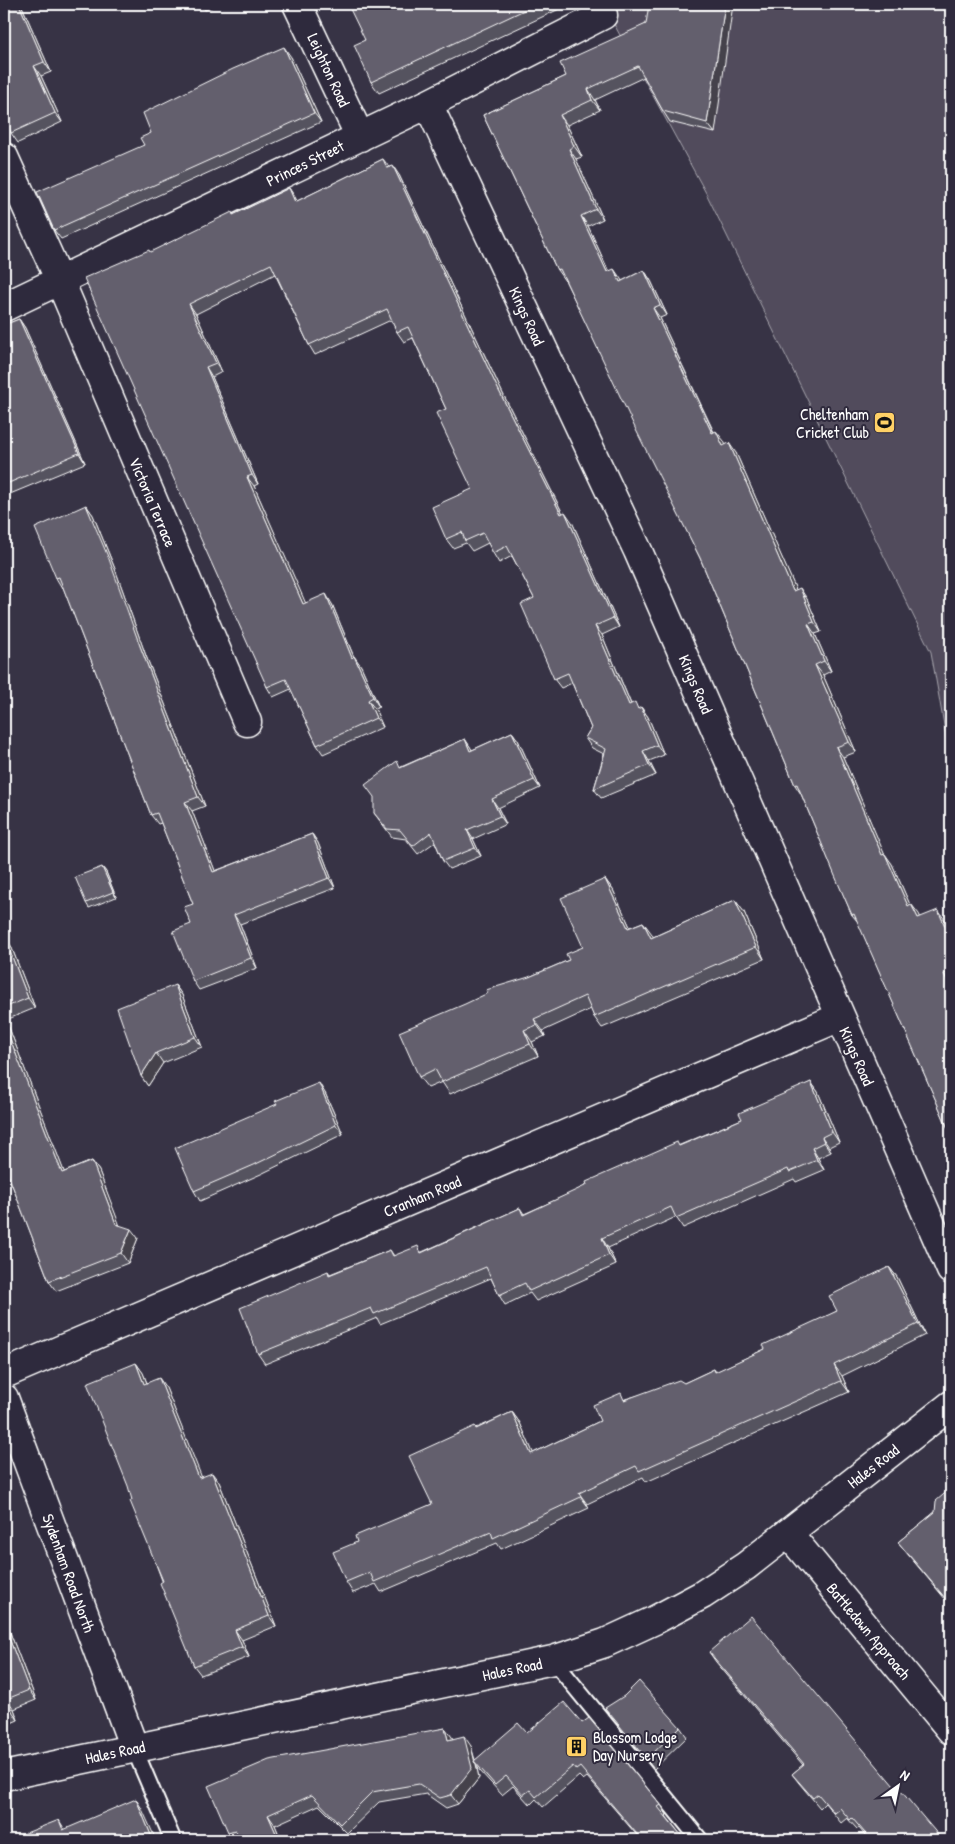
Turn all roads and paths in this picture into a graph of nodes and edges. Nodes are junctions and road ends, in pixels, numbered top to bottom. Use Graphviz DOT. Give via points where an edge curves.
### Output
graph roads {
  1 [pos="297,4"];
  2 [pos="603,15"];
  3 [pos="428,104"];
  4 [pos="360,137"];
  5 [pos="4,157"];
  6 [pos="60,282"];
  7 [pos="4,307"];
  8 [pos="247,722"];
  9 [pos="840,1018"];
  10 [pos="951,1270"];
  11 [pos="4,1374"];
  12 [pos="4,1398"];
  13 [pos="951,1405"];
  14 [pos="788,1533"];
  15 [pos="553,1660"];
  16 [pos="951,1730"];
  17 [pos="134,1748"];
  18 [pos="4,1776"];
  19 [pos="173,1840"];
  20 [pos="700,1840"];
  1 -- 4 [label="street, Leighton Road"];
  2 -- 3 [label="street, Princes Street"];
  3 -- 4 [label="street, Princes Street"];
  3 -- 9 [label="street, Kings Road" via="638,550"];
  4 -- 6 [label="street, Princes Street"];
  5 -- 6 [label="street, Victoria Terrace"];
  6 -- 7 [label="street, Princes Street"];
  6 -- 8 [label="street, Victoria Terrace"];
  9 -- 10 [label="street, Kings Road"];
  9 -- 11 [label="street, Cranham Road"];
  12 -- 17 [label="street, Sydenham Road North"];
  13 -- 14 [label="street, Hales Road"];
  14 -- 15 [label="street, Hales Road" via="746,1566 655,1620 605,1643"];
  14 -- 16 [label="street, Battledown Approach"];
  15 -- 17 [label="street, Hales Road"];
  15 -- 20 [label="lane"];
  17 -- 18 [label="street, Hales Road"];
  17 -- 19 [label="lane"];
}
